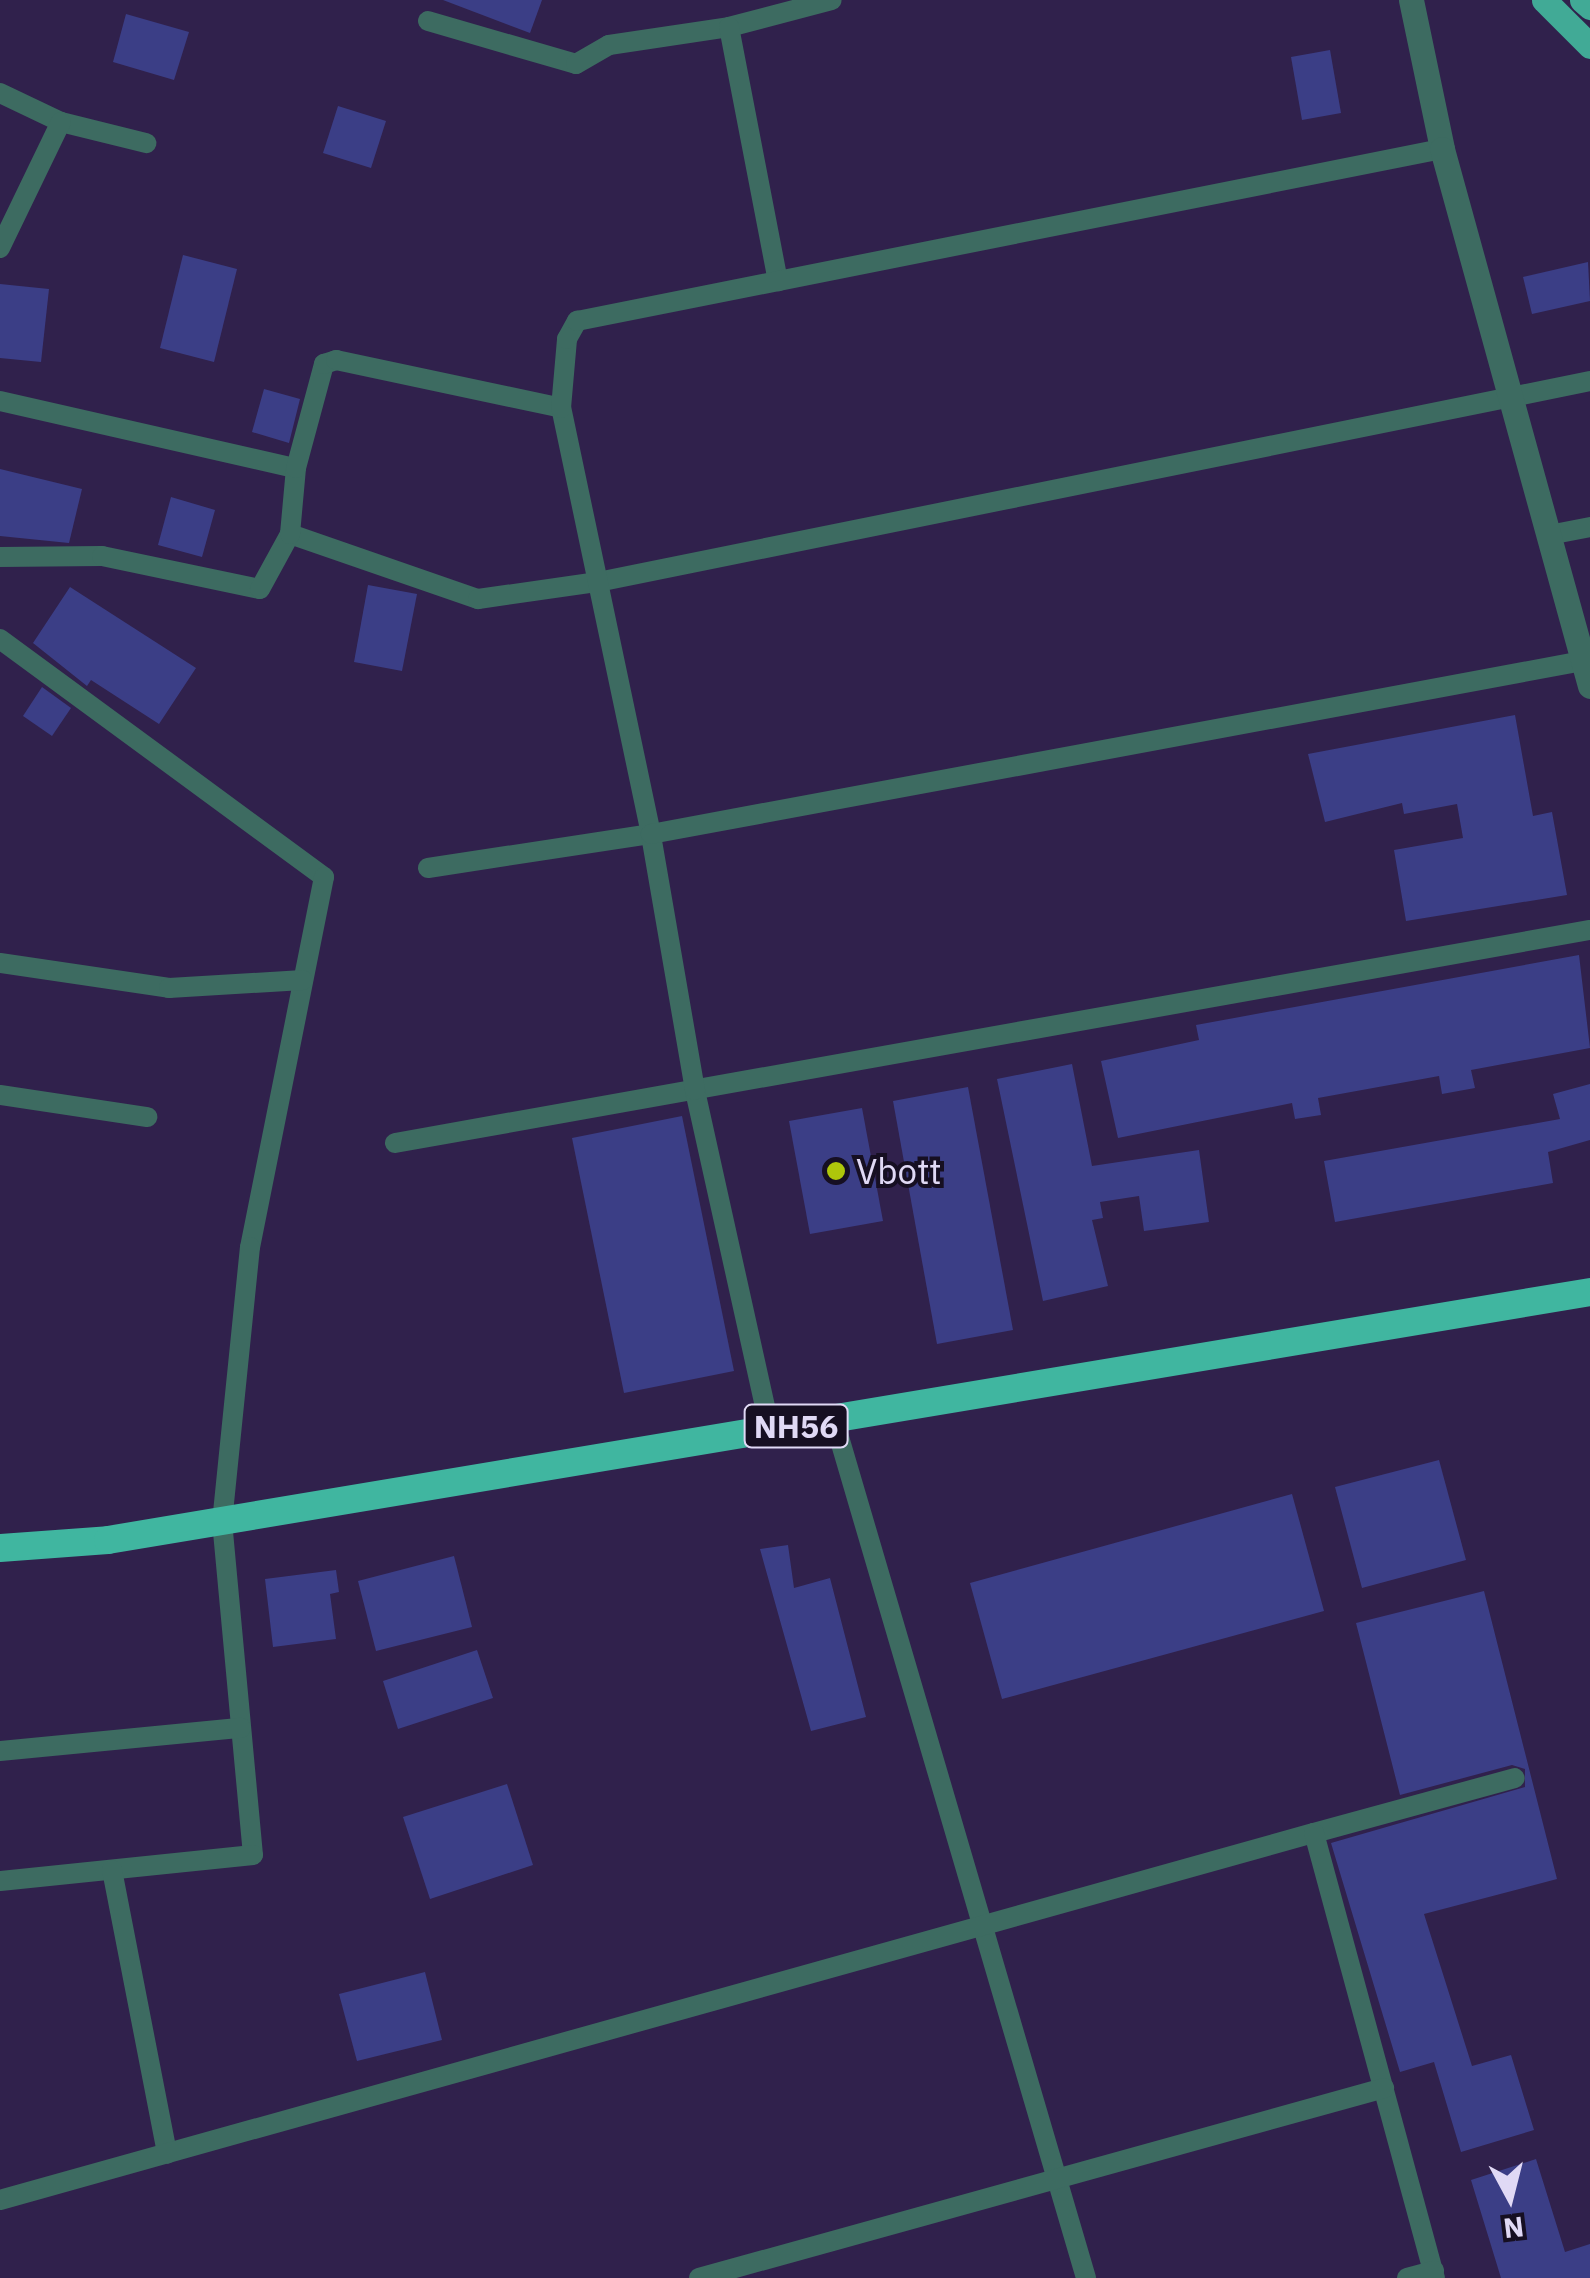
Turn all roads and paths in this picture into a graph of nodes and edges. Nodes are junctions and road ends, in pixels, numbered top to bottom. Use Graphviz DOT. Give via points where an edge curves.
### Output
graph roads {
  1 [pos="832,0"];
  2 [pos="1411,0"];
  3 [pos="1544,0"];
  4 [pos="1582,0"];
  5 [pos="1590,8"];
  6 [pos="428,21"];
  7 [pos="729,27"];
  8 [pos="1590,46"];
  9 [pos="0,94"];
  10 [pos="61,122"];
  11 [pos="146,143"];
  12 [pos="1442,149"];
  13 [pos="0,248"];
  14 [pos="778,281"];
  15 [pos="1590,381"];
  16 [pos="1511,399"];
  17 [pos="0,401"];
  18 [pos="561,408"];
  19 [pos="296,468"];
  20 [pos="1590,528"];
  21 [pos="290,534"];
  22 [pos="1548,535"];
  23 [pos="0,557"];
  24 [pos="598,582"];
  25 [pos="0,638"];
  26 [pos="1587,673"];
  27 [pos="651,834"];
  28 [pos="428,868"];
  29 [pos="1590,930"];
  30 [pos="0,963"];
  31 [pos="303,980"];
  32 [pos="696,1090"];
  33 [pos="0,1095"];
  34 [pos="147,1117"];
  35 [pos="395,1144"];
  36 [pos="1590,1292"];
  37 [pos="834,1420"];
  38 [pos="770,1430"];
  39 [pos="222,1521"];
  40 [pos="0,1548"];
  41 [pos="241,1728"];
  42 [pos="0,1751"];
  43 [pos="1515,1778"];
  44 [pos="1314,1833"];
  45 [pos="112,1870"];
  46 [pos="0,1881"];
  47 [pos="987,1926"];
  48 [pos="1384,2088"];
  49 [pos="168,2154"];
  50 [pos="1058,2180"];
  51 [pos="0,2200"];
  52 [pos="1434,2274"];
  53 [pos="710,2276"];
  54 [pos="1086,2278"];
  55 [pos="1407,2278"];
  1 -- 7 [label="street"];
  2 -- 12 [label="street"];
  3 -- 8 [label="main road"];
  4 -- 5 [label="main road"];
  6 -- 7 [label="street" via="576,64 609,45"];
  7 -- 14 [label="street"];
  9 -- 10 [label="street"];
  10 -- 11 [label="street"];
  10 -- 13 [label="street"];
  12 -- 14 [label="street"];
  12 -- 16 [label="street"];
  14 -- 18 [label="street" via="576,321 567,339"];
  15 -- 16 [label="street"];
  16 -- 22 [label="street"];
  16 -- 24 [label="street"];
  17 -- 19 [label="street"];
  18 -- 19 [label="street" via="336,360 324,364"];
  18 -- 24 [label="street"];
  19 -- 21 [label="street"];
  20 -- 22 [label="street"];
  21 -- 23 [label="street" via="260,589 102,556"];
  21 -- 24 [label="street" via="478,599"];
  22 -- 26 [label="street"];
  24 -- 27 [label="street"];
  25 -- 31 [label="street" via="324,877"];
  26 -- 27 [label="street"];
  27 -- 28 [label="street"];
  27 -- 32 [label="street"];
  29 -- 32 [label="street"];
  30 -- 31 [label="street" via="169,988"];
  31 -- 39 [label="street" via="250,1247"];
  32 -- 35 [label="street"];
  32 -- 38 [label="street"];
  33 -- 34 [label="street"];
  36 -- 37 [label="highway, NH56"];
  37 -- 38 [label="highway, NH56"];
  37 -- 47 [label="street"];
  38 -- 39 [label="highway, NH56"];
  39 -- 40 [label="highway, NH56"];
  39 -- 41 [label="street"];
  41 -- 42 [label="street"];
  41 -- 45 [label="street" via="253,1856"];
  43 -- 44 [label="street"];
  44 -- 47 [label="street"];
  44 -- 48 [label="street"];
  45 -- 46 [label="street"];
  45 -- 49 [label="street"];
  47 -- 49 [label="street"];
  47 -- 50 [label="street"];
  48 -- 50 [label="street"];
  48 -- 52 [label="street"];
  49 -- 51 [label="street"];
  50 -- 53 [label="street"];
  50 -- 54 [label="street"];
  52 -- 55 [label="street"];
}
